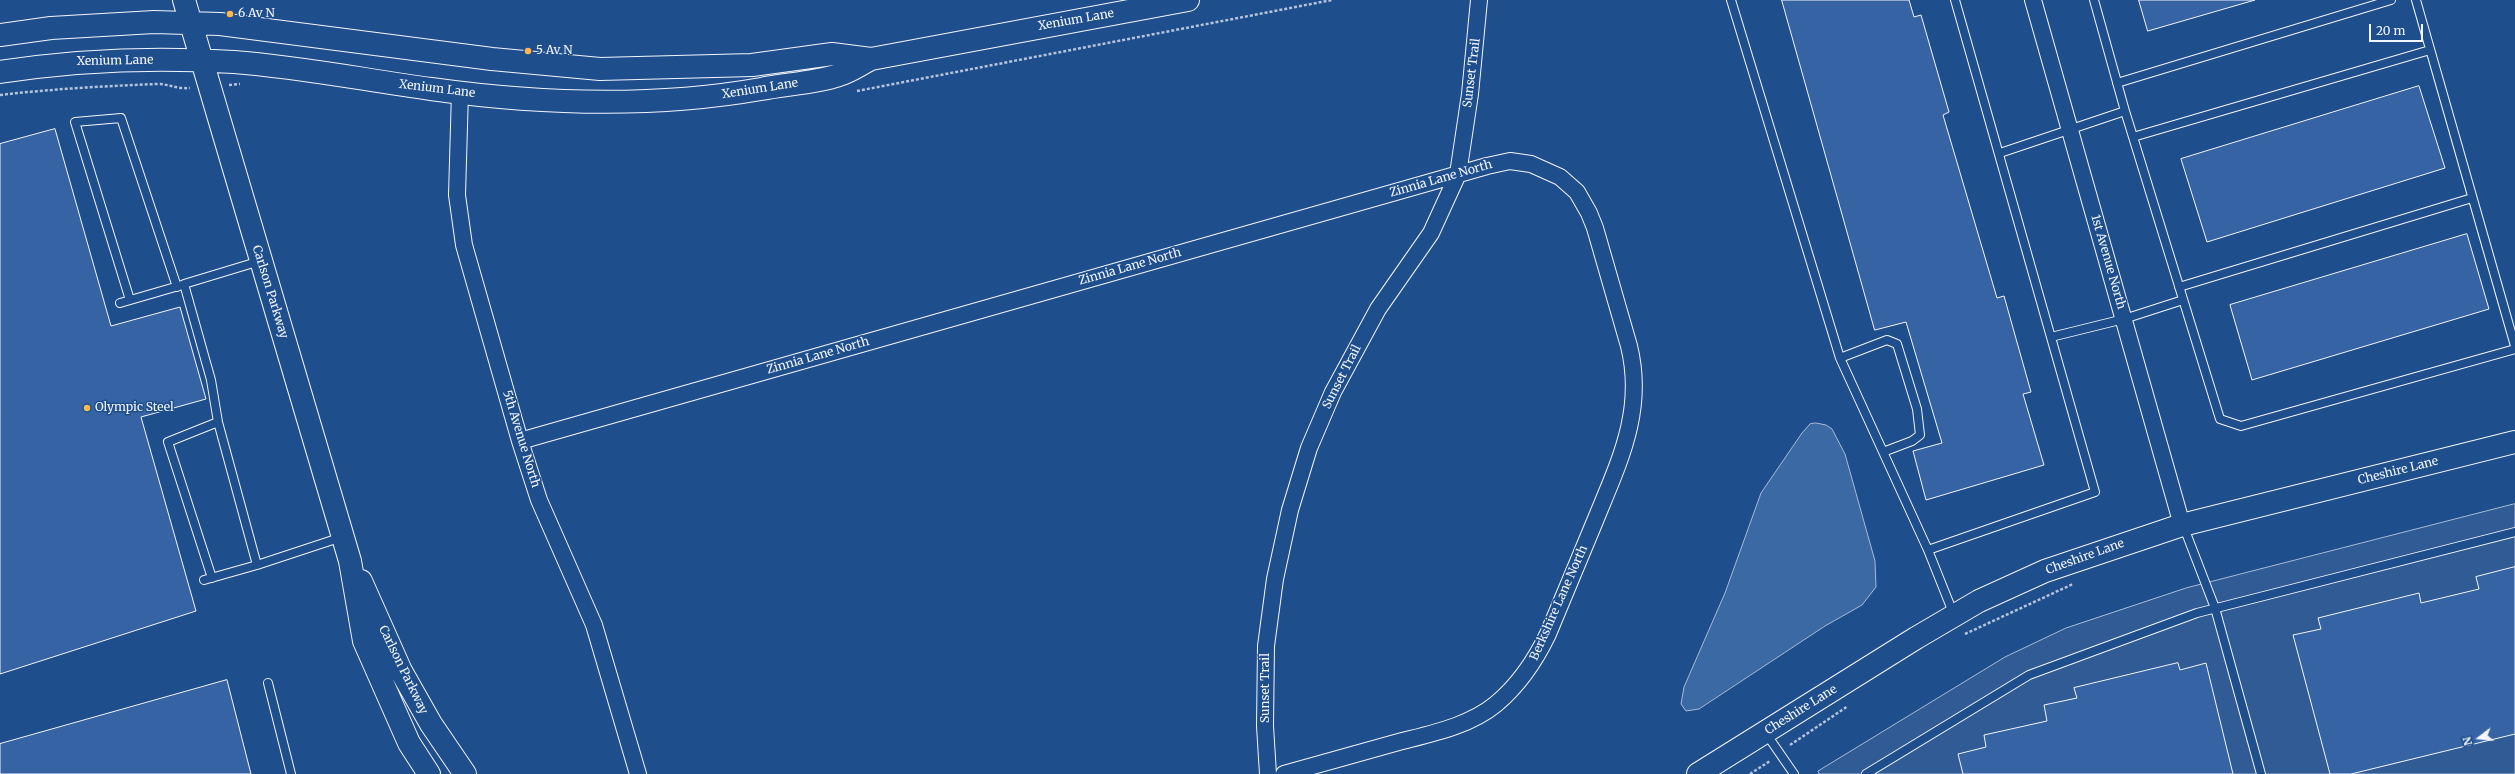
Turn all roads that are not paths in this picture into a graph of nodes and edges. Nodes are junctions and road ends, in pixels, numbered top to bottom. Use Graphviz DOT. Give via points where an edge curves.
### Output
graph roads {
  1 [pos="184,0"];
  2 [pos="1188,0"];
  3 [pos="1479,0"];
  4 [pos="1731,0"];
  5 [pos="1955,0"];
  6 [pos="2033,0"];
  7 [pos="2094,0"];
  8 [pos="2391,0"];
  9 [pos="2416,0"];
  10 [pos="191,23"];
  11 [pos="0,35"];
  12 [pos="2430,50"];
  13 [pos="871,59"];
  14 [pos="200,61"];
  15 [pos="0,72"];
  16 [pos="2117,83"];
  17 [pos="460,92"];
  18 [pos="2125,111"];
  19 [pos="2070,128"];
  20 [pos="2133,137"];
  21 [pos="2000,153"];
  22 [pos="1458,174"];
  23 [pos="2472,198"];
  24 [pos="261,260"];
  25 [pos="181,285"];
  26 [pos="2179,287"];
  27 [pos="130,300"];
  28 [pos="2183,300"];
  29 [pos="120,303"];
  30 [pos="2124,319"];
  31 [pos="2052,337"];
  32 [pos="1629,346"];
  33 [pos="2515,346"];
  34 [pos="2515,349"];
  35 [pos="1840,358"];
  36 [pos="218,422"];
  37 [pos="520,442"];
  38 [pos="2515,442"];
  39 [pos="1883,452"];
  40 [pos="2182,525"];
  41 [pos="2515,532"];
  42 [pos="343,537"];
  43 [pos="1928,550"];
  44 [pos="350,561"];
  45 [pos="258,565"];
  46 [pos="2215,608"];
  47 [pos="1959,625"];
  48 [pos="268,683"];
  49 [pos="1765,732"];
  50 [pos="292,774"];
  51 [pos="429,774"];
  52 [pos="465,774"];
  53 [pos="638,774"];
  54 [pos="1268,774"];
  55 [pos="1284,774"];
  56 [pos="1698,774"];
  57 [pos="1794,774"];
  58 [pos="1866,774"];
  59 [pos="2261,774"];
  1 -- 10 [label="main road, Carlson Parkway"];
  2 -- 13 [label="main road, Xenium Lane"];
  3 -- 22 [label="street, Sunset Trail" via="1470,94"];
  4 -- 35 [label="lane"];
  5 -- 21 [label="lane"];
  6 -- 19 [label="street, 1st Avenue North"];
  7 -- 16 [label="lane"];
  8 -- 16 [label="lane"];
  9 -- 12 [label="lane"];
  10 -- 11 [label="main road, Xenium Lane" via="154,22 51,28"];
  10 -- 13 [label="main road, Xenium Lane" via="220,24 492,59 600,69 752,65 832,54"];
  10 -- 14 [label="main road, Carlson Parkway"];
  12 -- 20 [label="lane"];
  12 -- 23 [label="lane"];
  13 -- 17 [label="main road, Xenium Lane" via="840,75 729,95 593,101"];
  14 -- 15 [label="main road, Xenium Lane" via="59,62"];
  14 -- 17 [label="main road, Xenium Lane" via="234,62"];
  14 -- 24 [label="main road, Carlson Parkway"];
  16 -- 18 [label="lane"];
  17 -- 37 [label="street, 5th Avenue North" via="457,196 464,245"];
  18 -- 19 [label="lane"];
  18 -- 20 [label="lane"];
  19 -- 21 [label="lane"];
  19 -- 30 [label="street, 1st Avenue North"];
  20 -- 26 [label="lane"];
  21 -- 31 [label="lane"];
  22 -- 32 [label="street, Zinnia Lane North" via="1501,163 1520,162 1541,167 1568,183 1583,200 1593,223"];
  22 -- 37 [label="street, Zinnia Lane North"];
  22 -- 54 [label="street, Sunset Trail" via="1431,233 1378,309 1345,368 1324,411 1302,468 1279,558 1266,646 1265,726"];
  23 -- 26 [label="lane"];
  23 -- 33 [label="lane"];
  24 -- 25 [label="lane"];
  24 -- 42 [label="main road, Carlson Parkway"];
  25 -- 27 [label="lane"];
  25 -- 27 [label="lane" via="122,118 75,122"];
  25 -- 36 [label="lane" via="211,380"];
  26 -- 28 [label="lane"];
  27 -- 29 [label="lane"];
  28 -- 30 [label="lane"];
  28 -- 34 [label="lane" via="2220,419 2241,426"];
  30 -- 31 [label="lane"];
  30 -- 40 [label="street, 1st Avenue North"];
  31 -- 43 [label="lane" via="2095,492"];
  32 -- 55 [label="street, Berkshire Lane North" via="1635,390 1632,420 1625,446 1548,634 1535,661 1517,685 1495,705 1456,725"];
  35 -- 39 [label="lane"];
  35 -- 39 [label="lane" via="1887,340 1897,344 1917,409 1920,435 1912,441"];
  36 -- 45 [label="lane"];
  36 -- 45 [label="lane" via="168,442 208,579"];
  37 -- 53 [label="street, 5th Avenue North" via="539,500 594,625"];
  38 -- 40 [label="main road, Cheshire Lane"];
  39 -- 43 [label="lane"];
  40 -- 46 [label="lane"];
  40 -- 47 [label="main road, Cheshire Lane" via="2045,570 1980,601"];
  41 -- 46 [label="lane"];
  42 -- 44 [label="main road, Carlson Parkway"];
  42 -- 45 [label="lane"];
  43 -- 47 [label="lane"];
  44 -- 51 [label="main road, Carlson Parkway" via="364,641 410,743"];
  44 -- 52 [label="main road, Carlson Parkway" via="401,671 431,724"];
  46 -- 58 [label="lane" via="2029,675"];
  46 -- 59 [label="lane"];
  47 -- 49 [label="main road, Cheshire Lane"];
  48 -- 50 [label="lane"];
  49 -- 56 [label="main road, Cheshire Lane"];
  49 -- 57 [label="lane"];
}
